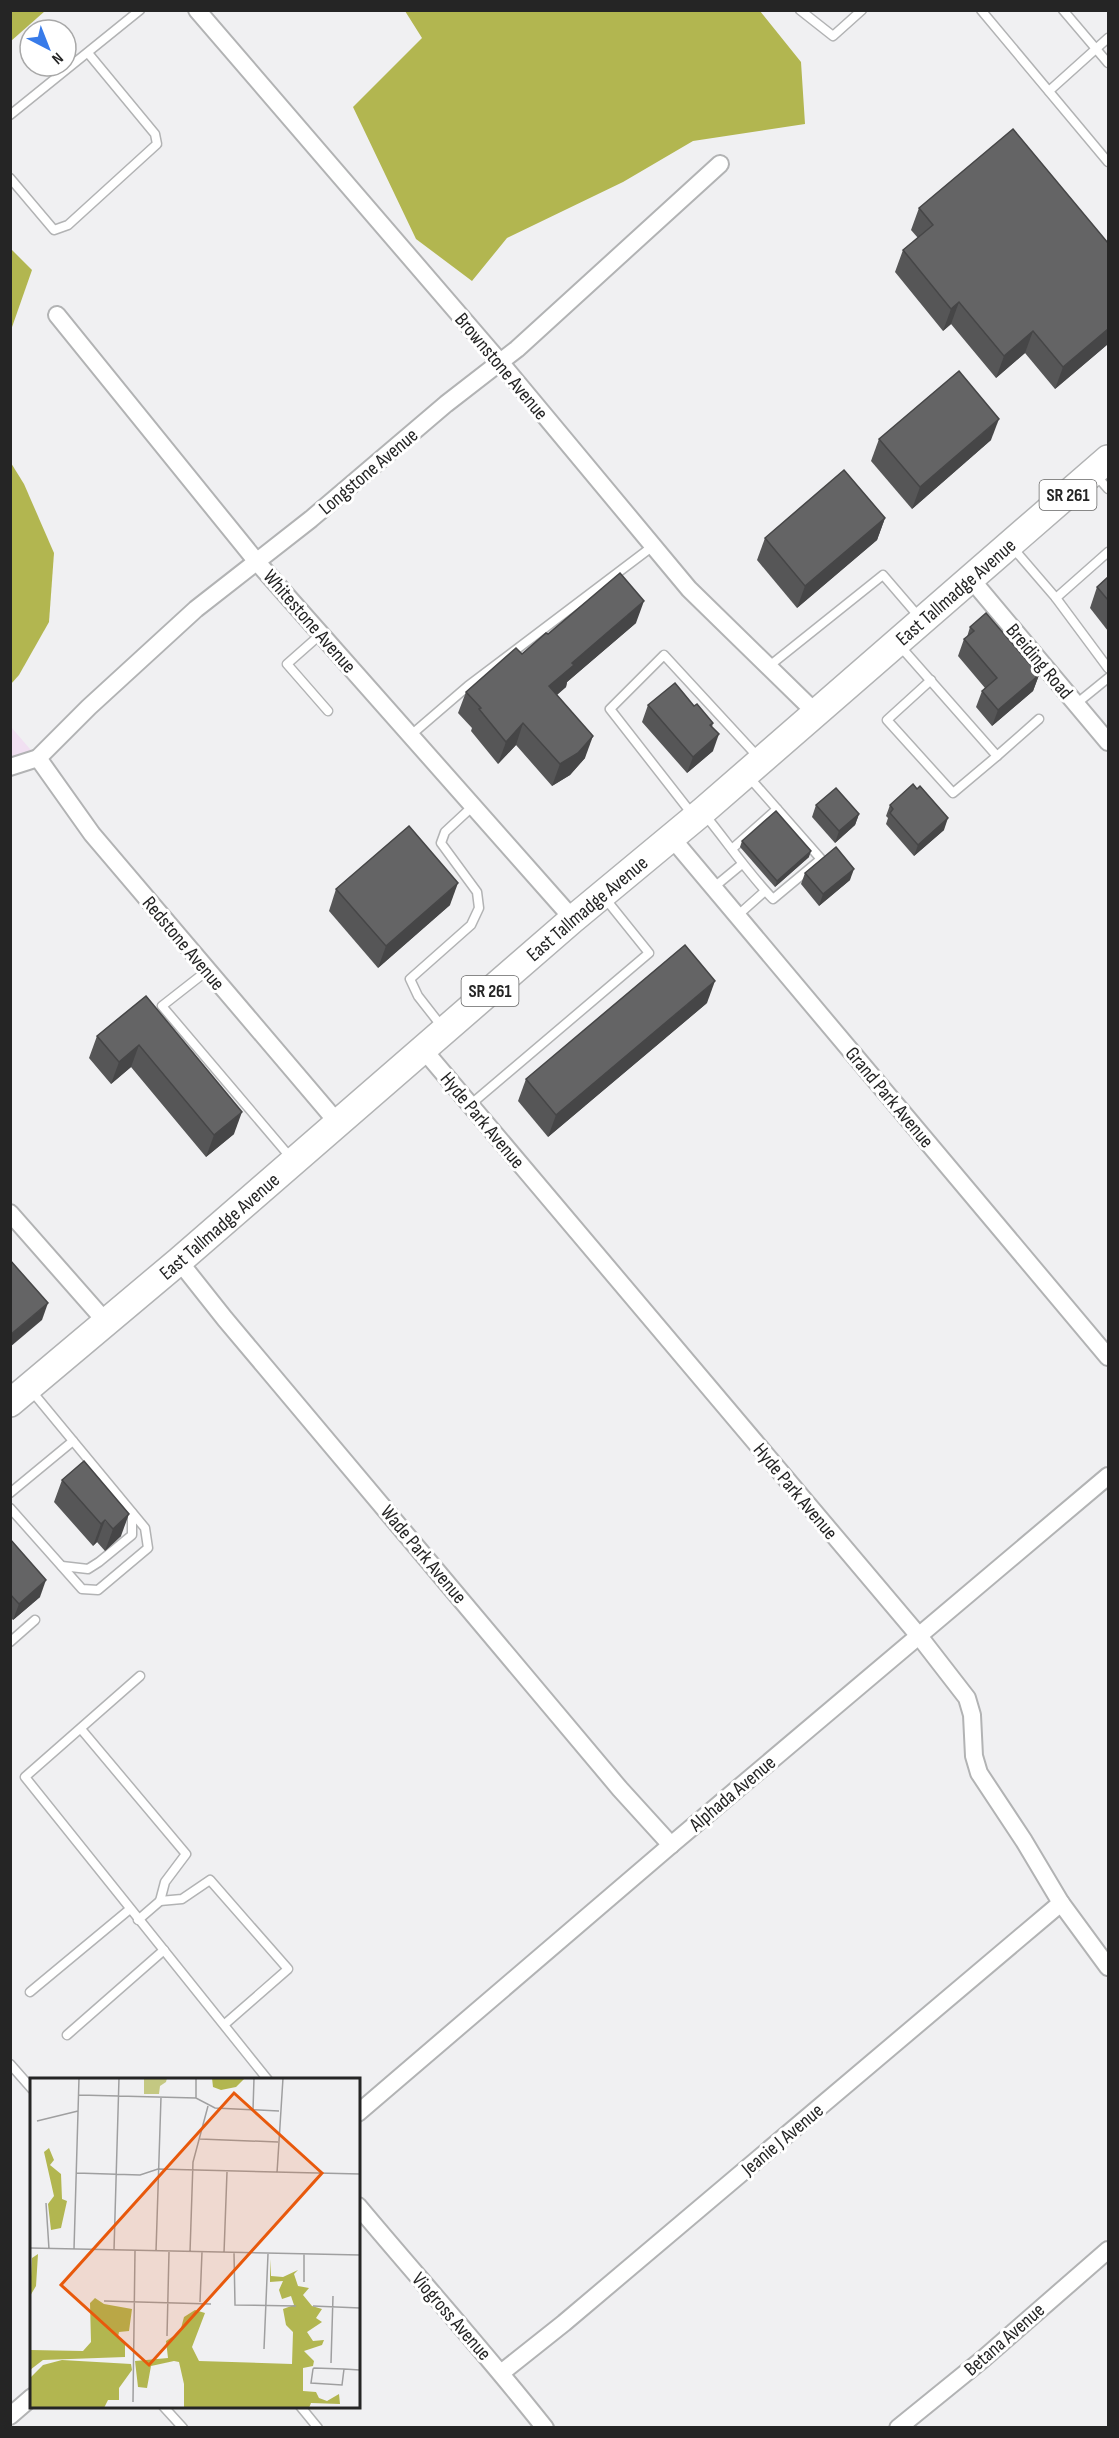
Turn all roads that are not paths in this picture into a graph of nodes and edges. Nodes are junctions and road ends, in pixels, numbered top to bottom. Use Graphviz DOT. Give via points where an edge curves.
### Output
graph roads {
  1 [pos="140,10"];
  2 [pos="197,10"];
  3 [pos="800,10"];
  4 [pos="862,10"];
  5 [pos="981,10"];
  6 [pos="1063,10"];
  7 [pos="1108,38"];
  8 [pos="1097,48"];
  9 [pos="88,53"];
  10 [pos="1108,63"];
  11 [pos="1049,91"];
  12 [pos="10,115"];
  13 [pos="1108,162"];
  14 [pos="720,164"];
  15 [pos="10,178"];
  16 [pos="57,315"];
  17 [pos="500,362"];
  18 [pos="1104,474"];
  19 [pos="1011,545"];
  20 [pos="653,546"];
  21 [pos="1108,552"];
  22 [pos="257,562"];
  23 [pos="971,579"];
  24 [pos="1056,598"];
  25 [pos="923,621"];
  26 [pos="321,634"];
  27 [pos="897,643"];
  28 [pos="768,667"];
  29 [pos="1108,668"];
  30 [pos="1108,678"];
  31 [pos="930,681"];
  32 [pos="1076,704"];
  33 [pos="328,711"];
  34 [pos="816,713"];
  35 [pos="1039,719"];
  36 [pos="411,735"];
  37 [pos="1108,742"];
  38 [pos="998,756"];
  39 [pos="38,758"];
  40 [pos="10,767"];
  41 [pos="753,767"];
  42 [pos="474,806"];
  43 [pos="777,809"];
  44 [pos="698,815"];
  45 [pos="671,837"];
  46 [pos="733,848"];
  47 [pos="742,864"];
  48 [pos="713,888"];
  49 [pos="765,891"];
  50 [pos="602,894"];
  51 [pos="737,916"];
  52 [pos="573,919"];
  53 [pos="208,970"];
  54 [pos="445,1030"];
  55 [pos="423,1049"];
  56 [pos="470,1105"];
  57 [pos="337,1122"];
  58 [pos="294,1160"];
  59 [pos="10,1213"];
  60 [pos="180,1261"];
  61 [pos="106,1322"];
  62 [pos="1108,1357"];
  63 [pos="20,1395"];
  64 [pos="73,1441"];
  65 [pos="1108,1476"];
  66 [pos="10,1494"];
  67 [pos="10,1508"];
  68 [pos="132,1512"];
  69 [pos="62,1566"];
  70 [pos="35,1620"];
  71 [pos="919,1636"];
  72 [pos="10,1642"];
  73 [pos="140,1676"];
  74 [pos="81,1729"];
  75 [pos="671,1845"];
  76 [pos="160,1901"];
  77 [pos="1061,1903"];
  78 [pos="130,1909"];
  79 [pos="138,1920"];
  80 [pos="164,1950"];
  81 [pos="1108,1967"];
  82 [pos="30,1992"];
  83 [pos="225,2024"];
  84 [pos="67,2035"];
  85 [pos="10,2064"];
  86 [pos="267,2078"];
  87 [pos="30,2087"];
  88 [pos="360,2111"];
  89 [pos="360,2208"];
  90 [pos="1108,2250"];
  91 [pos="501,2373"];
  92 [pos="30,2399"];
  93 [pos="166,2408"];
  94 [pos="302,2408"];
  95 [pos="10,2416"];
  96 [pos="183,2427"];
  97 [pos="318,2427"];
  98 [pos="545,2427"];
  99 [pos="898,2427"];
  1 -- 9 [label="lane"];
  2 -- 17 [label="street, Brownstone Avenue"];
  3 -- 4 [label="lane" via="833,36"];
  5 -- 11 [label="lane"];
  6 -- 8 [label="lane"];
  7 -- 8 [label="lane"];
  8 -- 10 [label="lane"];
  8 -- 11 [label="lane"];
  9 -- 12 [label="lane"];
  9 -- 15 [label="lane" via="155,134 157,144 68,225 54,230"];
  11 -- 13 [label="lane"];
  14 -- 17 [label="street, Longstone Avenue"];
  16 -- 22 [label="street, Whitestone Avenue"];
  17 -- 20 [label="street, Brownstone Avenue"];
  17 -- 22 [label="street, Longstone Avenue"];
  18 -- 19 [label="main road, East Tallmadge Avenue / SR 261"];
  19 -- 23 [label="main road, East Tallmadge Avenue / SR 261"];
  19 -- 24 [label="lane"];
  20 -- 28 [label="street, Brownstone Avenue" via="689,589"];
  20 -- 36 [label="lane" via="468,686"];
  21 -- 24 [label="lane"];
  22 -- 26 [label="street, Whitestone Avenue"];
  22 -- 39 [label="street, Longstone Avenue" via="188,617"];
  23 -- 25 [label="main road, East Tallmadge Avenue / SR 261"];
  23 -- 32 [label="street, Breiding Road"];
  24 -- 29 [label="lane"];
  25 -- 27 [label="main road, East Tallmadge Avenue / SR 261"];
  25 -- 28 [label="lane" via="883,575"];
  26 -- 33 [label="lane" via="287,664"];
  26 -- 36 [label="street, Whitestone Avenue"];
  27 -- 31 [label="lane"];
  27 -- 34 [label="main road, East Tallmadge Avenue / SR 261"];
  28 -- 34 [label="street, Brownstone Avenue"];
  30 -- 32 [label="lane"];
  31 -- 38 [label="lane"];
  31 -- 38 [label="lane" via="887,720 953,793"];
  32 -- 37 [label="street, Breiding Road"];
  34 -- 41 [label="main road, East Tallmadge Avenue / SR 261"];
  35 -- 38 [label="lane"];
  36 -- 42 [label="street, Whitestone Avenue"];
  39 -- 40 [label="street, Longstone Avenue"];
  39 -- 53 [label="street, Redstone Avenue" via="92,834"];
  41 -- 43 [label="lane"];
  41 -- 44 [label="main road, East Tallmadge Avenue / SR 261"];
  41 -- 44 [label="lane" via="664,655 610,709"];
  42 -- 52 [label="street, Whitestone Avenue"];
  42 -- 54 [label="lane" via="445,832 441,843 477,892 479,908 471,925 410,979 418,996"];
  43 -- 46 [label="lane"];
  43 -- 49 [label="lane" via="794,834 820,859 773,899"];
  44 -- 45 [label="main road, East Tallmadge Avenue / SR 261"];
  44 -- 46 [label="lane"];
  45 -- 48 [label="street, Grand Park Avenue"];
  45 -- 50 [label="main road, East Tallmadge Avenue / SR 261"];
  46 -- 47 [label="lane"];
  47 -- 48 [label="lane"];
  47 -- 49 [label="lane" via="753,869"];
  48 -- 51 [label="street, Grand Park Avenue"];
  49 -- 51 [label="lane"];
  50 -- 52 [label="main road, East Tallmadge Avenue / SR 261"];
  50 -- 56 [label="lane" via="649,953"];
  51 -- 62 [label="street, Grand Park Avenue"];
  52 -- 54 [label="main road, East Tallmadge Avenue / SR 261"];
  53 -- 57 [label="street, Redstone Avenue"];
  53 -- 58 [label="lane" via="162,1006"];
  54 -- 55 [label="main road, East Tallmadge Avenue / SR 261"];
  55 -- 56 [label="street, Hyde Park Avenue"];
  55 -- 57 [label="main road, East Tallmadge Avenue / SR 261"];
  56 -- 71 [label="street, Hyde Park Avenue"];
  57 -- 58 [label="main road, East Tallmadge Avenue / SR 261"];
  58 -- 60 [label="main road, East Tallmadge Avenue / SR 261"];
  59 -- 61 [label="street"];
  60 -- 61 [label="main road, East Tallmadge Avenue / SR 261"];
  60 -- 75 [label="street, Wade Park Avenue"];
  61 -- 63 [label="main road, East Tallmadge Avenue / SR 261"];
  63 -- 64 [label="lane"];
  64 -- 66 [label="lane"];
  64 -- 68 [label="lane"];
  65 -- 71 [label="street, Alphada Avenue"];
  67 -- 69 [label="lane"];
  68 -- 69 [label="lane" via="132,1535 99,1562 88,1569"];
  68 -- 69 [label="lane" via="145,1528 148,1548 98,1590 82,1589"];
  70 -- 72 [label="lane"];
  71 -- 75 [label="street, Alphada Avenue"];
  71 -- 77 [label="street, Hyde Park Avenue" via="967,1698 979,1773"];
  73 -- 74 [label="lane"];
  74 -- 76 [label="lane" via="186,1854 165,1882"];
  74 -- 78 [label="lane" via="25,1777"];
  75 -- 88 [label="street, Alphada Avenue"];
  76 -- 79 [label="lane"];
  76 -- 83 [label="lane" via="182,1899 210,1880 288,1969"];
  77 -- 81 [label="street, Hyde Park Avenue"];
  77 -- 91 [label="street, Jeanie J Avenue"];
  78 -- 79 [label="lane"];
  78 -- 82 [label="lane"];
  79 -- 80 [label="lane"];
  80 -- 83 [label="lane"];
  80 -- 84 [label="lane"];
  83 -- 86 [label="lane"];
  85 -- 87 [label="lane"];
  89 -- 91 [label="street, Viogross Avenue"];
  90 -- 99 [label="street, Betana Avenue"];
  91 -- 98 [label="street, Viogross Avenue"];
  92 -- 95 [label="street"];
  93 -- 96 [label="lane"];
  94 -- 97 [label="lane"];
}
